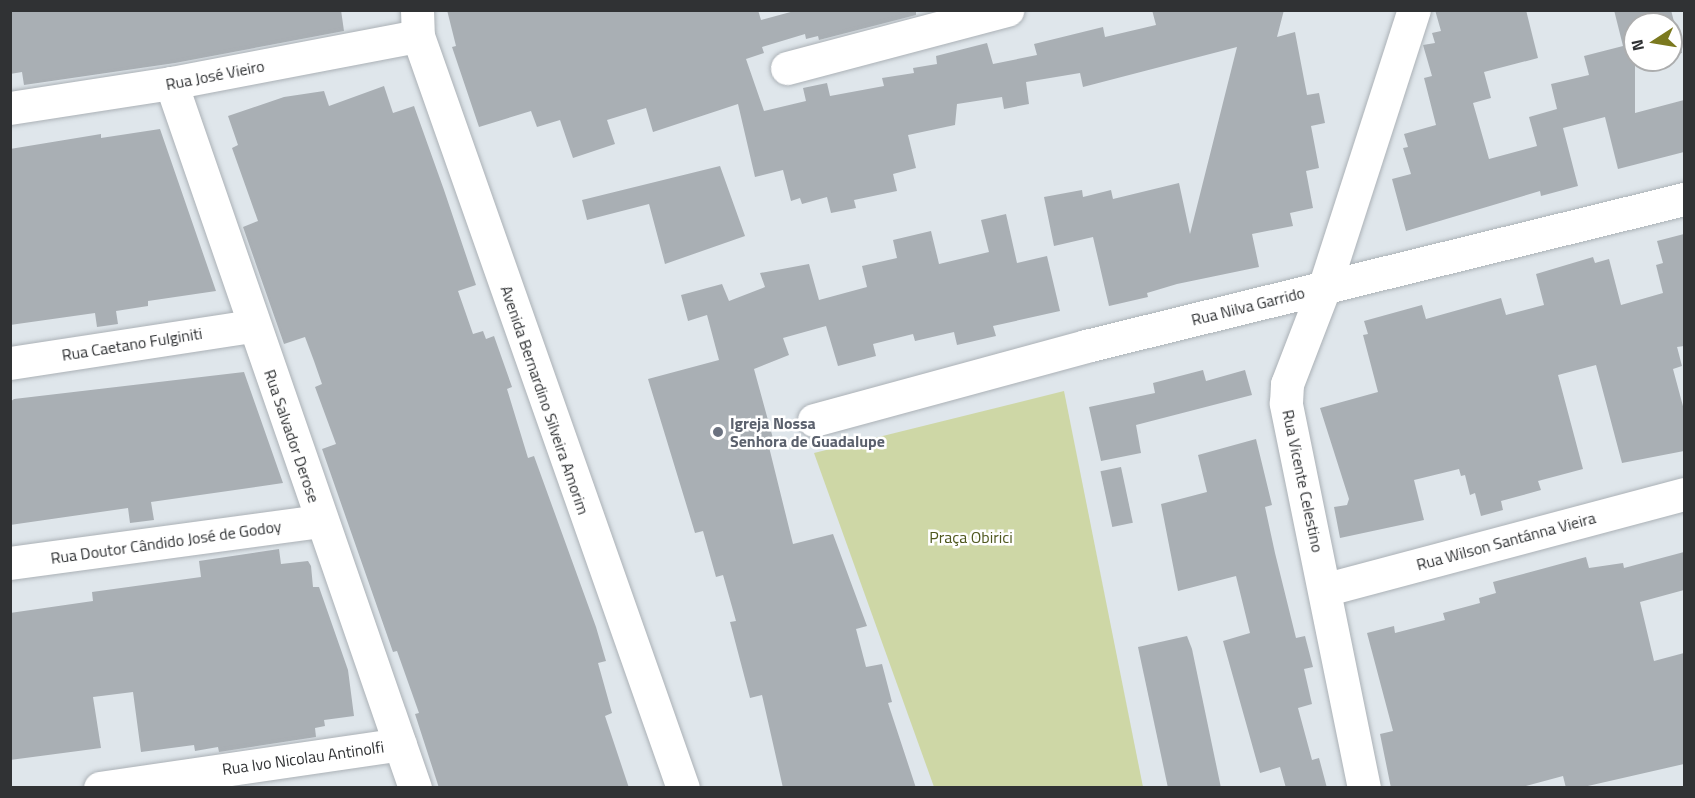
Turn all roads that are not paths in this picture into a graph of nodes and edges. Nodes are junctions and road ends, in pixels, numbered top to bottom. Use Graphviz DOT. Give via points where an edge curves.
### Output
graph roads {
  1 [pos="1007,10"];
  2 [pos="1414,10"];
  3 [pos="417,23"];
  4 [pos="907,23"];
  5 [pos="787,69"];
  6 [pos="171,83"];
  7 [pos="10,108"];
  8 [pos="1684,199"];
  9 [pos="1324,288"];
  10 [pos="253,326"];
  11 [pos="10,363"];
  12 [pos="814,420"];
  13 [pos="1684,494"];
  14 [pos="321,521"];
  15 [pos="10,563"];
  16 [pos="1327,589"];
  17 [pos="400,744"];
  18 [pos="100,788"];
  19 [pos="415,788"];
  20 [pos="683,788"];
  21 [pos="1364,788"];
  1 -- 4 [label="street"];
  2 -- 9 [label="street, Rua Vicente Celestino"];
  3 -- 6 [label="street, Rua José Vieiro"];
  3 -- 20 [label="street, Avenida Bernardino Silveira Amorim"];
  4 -- 5 [label="street"];
  6 -- 7 [label="street, Rua José Vieiro"];
  6 -- 10 [label="street, Rua Salvador Derose"];
  8 -- 9 [label="street, Rua Nilva Garrido"];
  9 -- 12 [label="street, Rua Nilva Garrido" via="1086,346"];
  9 -- 16 [label="street, Rua Vicente Celestino" via="1287,384 1286,403"];
  10 -- 11 [label="street, Rua Caetano Fulginiti"];
  10 -- 14 [label="street, Rua Salvador Derose"];
  13 -- 16 [label="street, Rua Wilson Santánna Vieira"];
  14 -- 15 [label="street, Rua Doutor Cândido José de Godoy"];
  14 -- 17 [label="street, Rua Salvador Derose"];
  16 -- 21 [label="street, Rua Vicente Celestino"];
  17 -- 18 [label="street, Rua Ivo Nicolau Antinolfi"];
  17 -- 19 [label="street, Rua Salvador Derose"];
}
